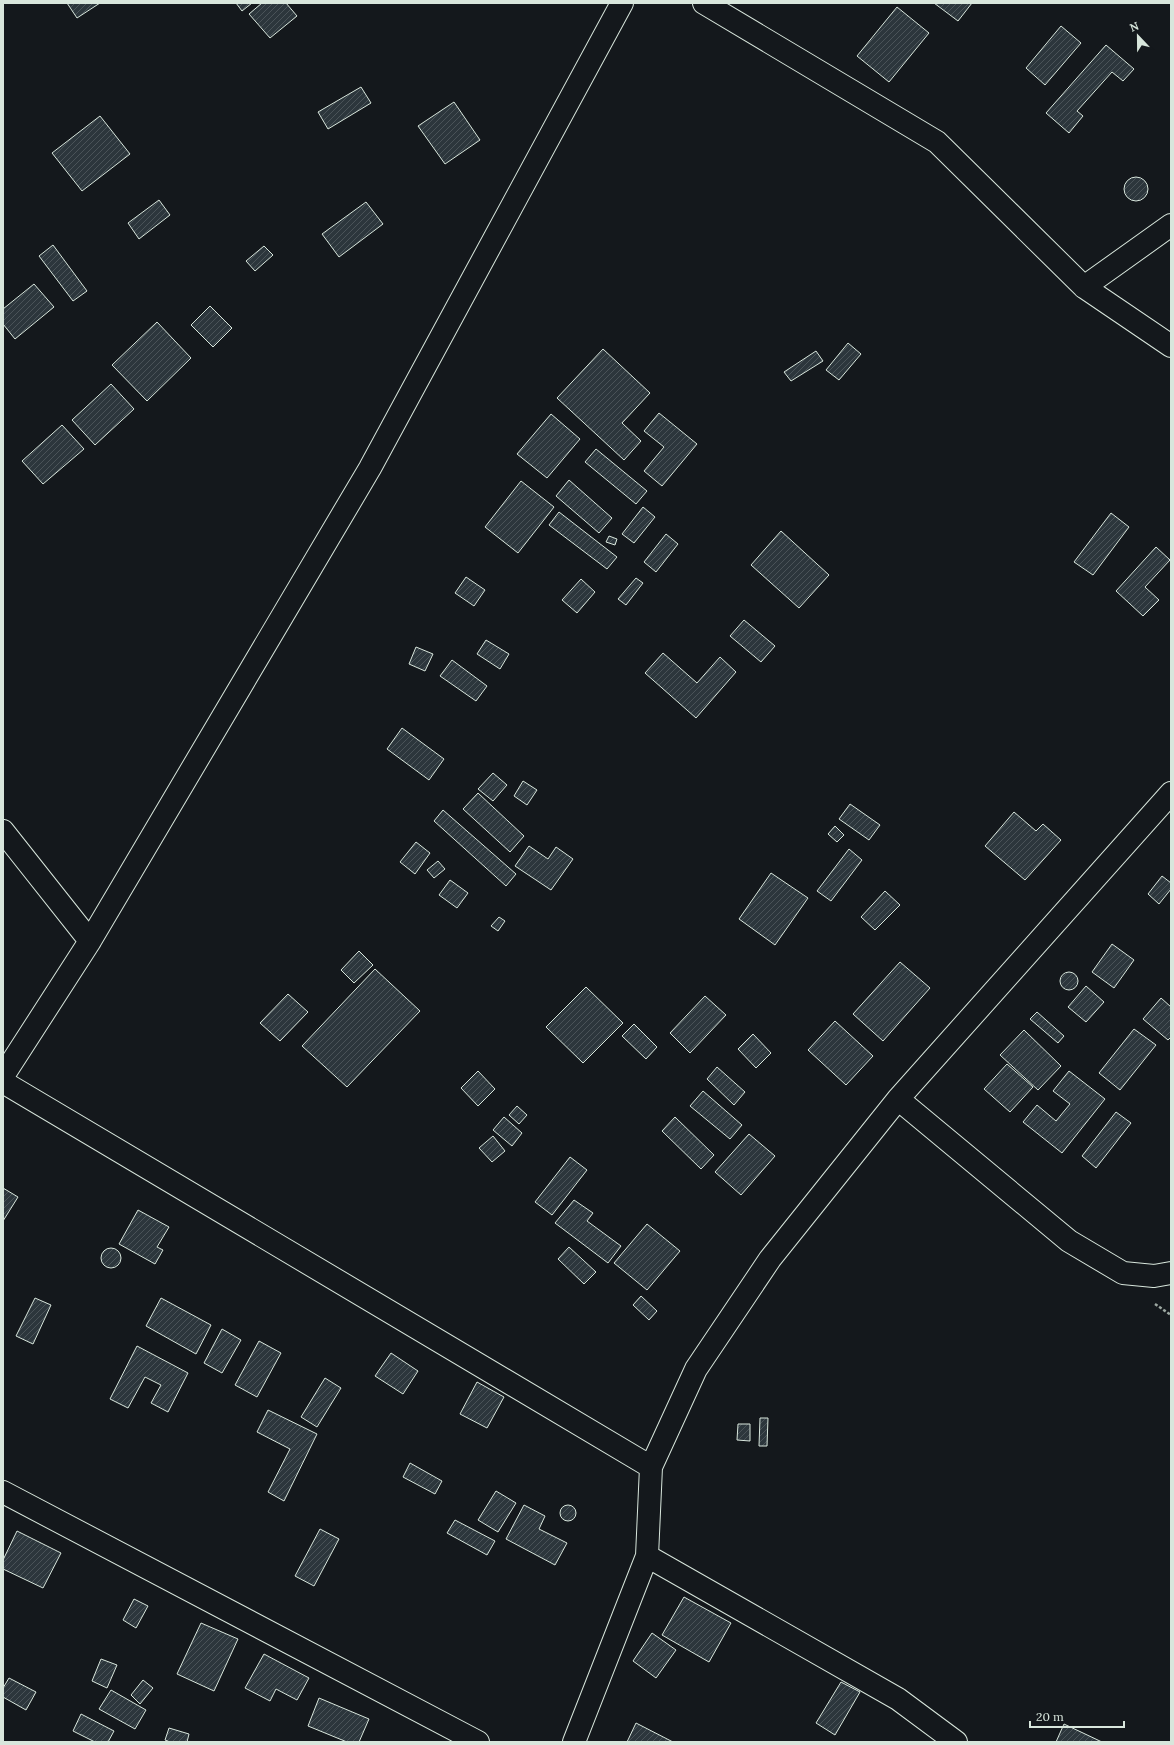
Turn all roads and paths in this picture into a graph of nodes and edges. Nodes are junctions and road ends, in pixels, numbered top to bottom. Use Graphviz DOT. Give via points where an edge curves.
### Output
graph roads {
  1 [pos="622,3"];
  2 [pos="704,3"];
  3 [pos="1171,225"];
  4 [pos="1084,287"];
  5 [pos="1171,346"];
  6 [pos="1171,793"];
  7 [pos="3,831"];
  8 [pos="90,940"];
  9 [pos="3,1076"];
  10 [pos="3,1082"];
  11 [pos="898,1099"];
  12 [pos="1171,1273"];
  13 [pos="651,1467"];
  14 [pos="3,1492"];
  15 [pos="647,1556"];
  16 [pos="478,1742"];
  17 [pos="574,1742"];
  18 [pos="956,1742"];
  1 -- 8 [label="street" via="370,468"];
  2 -- 4 [label="street" via="937,142"];
  3 -- 4 [label="street"];
  4 -- 5 [label="street"];
  6 -- 11 [label="street"];
  7 -- 8 [label="street"];
  8 -- 9 [label="street"];
  10 -- 13 [label="street"];
  11 -- 12 [label="street" via="1069,1241 1123,1273 1154,1276"];
  11 -- 13 [label="street" via="770,1259 713,1343 696,1369"];
  13 -- 15 [label="street"];
  14 -- 16 [label="street"];
  15 -- 17 [label="street"];
  15 -- 18 [label="street" via="898,1699"];
}
